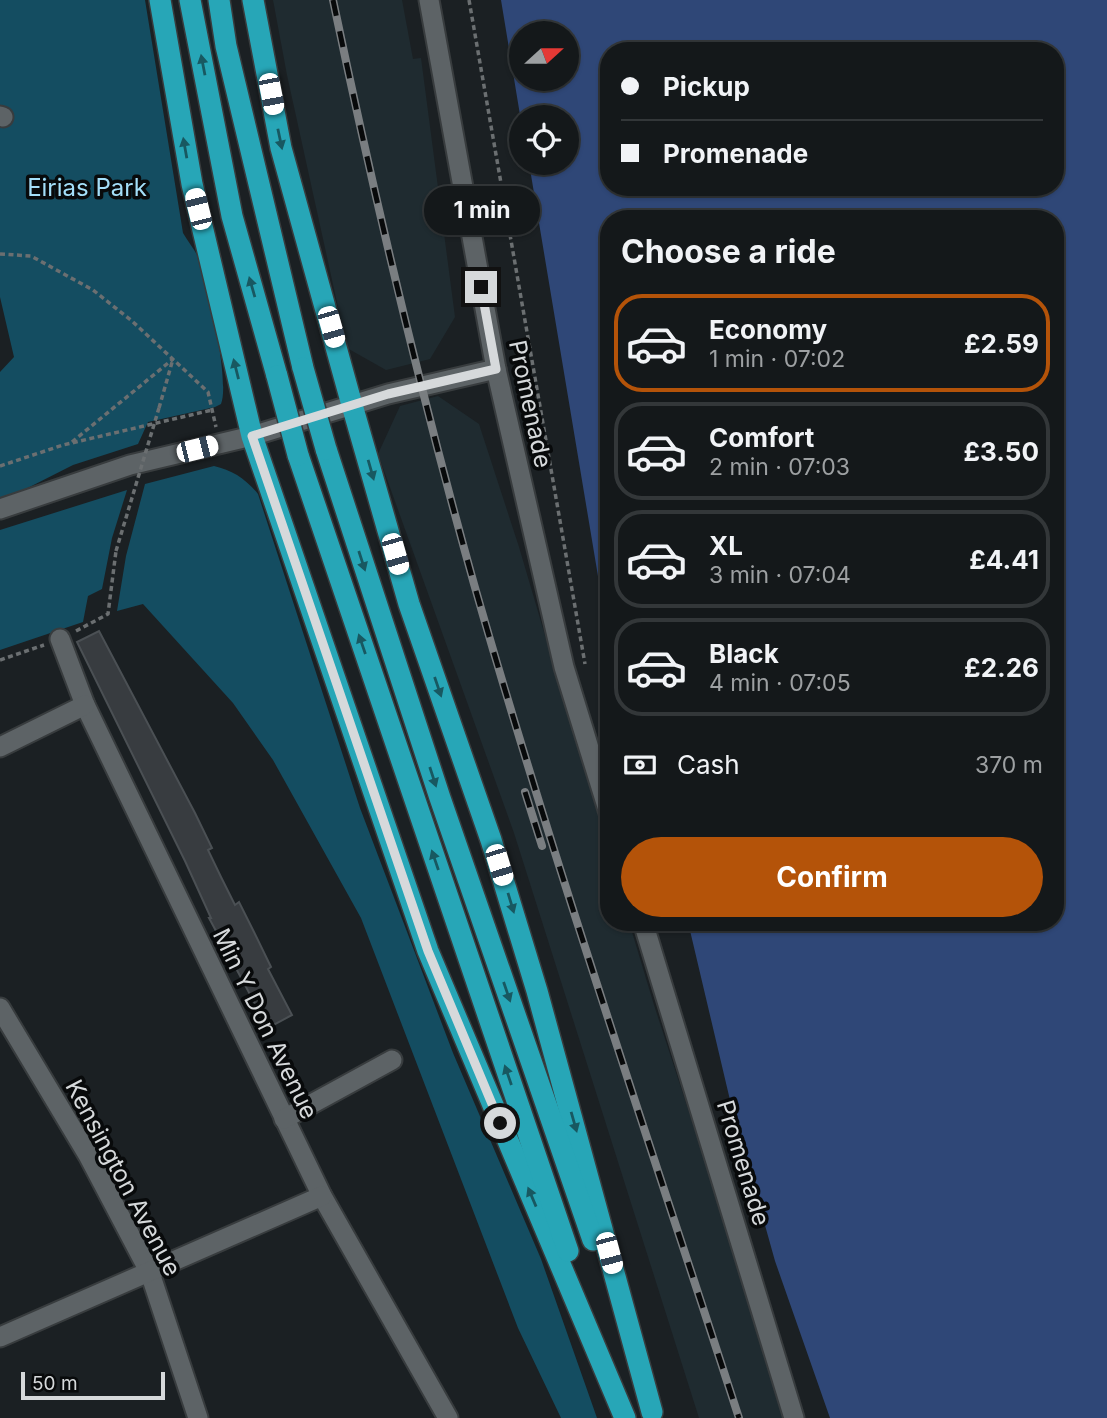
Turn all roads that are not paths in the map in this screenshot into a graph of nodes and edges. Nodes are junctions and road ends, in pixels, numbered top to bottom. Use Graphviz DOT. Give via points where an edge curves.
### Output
graph roads {
  1 [pos="160,0"];
  2 [pos="190,0"];
  3 [pos="219,0"];
  4 [pos="253,0"];
  5 [pos="429,0"];
  6 [pos="496,369"];
  7 [pos="352,405"];
  8 [pos="252,436"];
  9 [pos="0,509"];
  10 [pos="60,639"];
  11 [pos="85,705"];
  12 [pos="0,747"];
  13 [pos="600,784"];
  14 [pos="646,931"];
  15 [pos="0,1008"];
  16 [pos="392,1060"];
  17 [pos="284,1119"];
  18 [pos="322,1196"];
  19 [pos="150,1273"];
  20 [pos="0,1337"];
  21 [pos="653,1415"];
  22 [pos="198,1418"];
  23 [pos="448,1418"];
  24 [pos="625,1418"];
  25 [pos="794,1418"];
  8 -- 1 [label="highway, one-way" via="192,184"];
  24 -- 2 [label="highway, one-way, bridge" via="298,455 232,216"];
  3 -- 21 [label="highway, one-way, bridge" via="226,46 326,449 440,798"];
  4 -- 7 [label="highway, one-way" via="281,148"];
  5 -- 6 [label="street, Promenade"];
  6 -- 7 [label="street"];
  6 -- 13 [label="street, Promenade" via="564,667"];
  7 -- 8 [label="street"];
  7 -- 21 [label="highway, one-way" via="409,604 491,839 537,991"];
  8 -- 9 [label="street" via="130,466"];
  24 -- 8 [label="highway, one-way" via="428,951"];
  10 -- 11 [label="street, Min Y Don Avenue"];
  11 -- 12 [label="street"];
  11 -- 17 [label="street, Min Y Don Avenue"];
  14 -- 25 [label="street, Promenade"];
  15 -- 19 [label="street, Kensington Avenue" via="88,1155"];
  16 -- 17 [label="street"];
  17 -- 18 [label="street, Min Y Don Avenue"];
  18 -- 19 [label="street"];
  18 -- 23 [label="street, Min Y Don Avenue"];
  19 -- 20 [label="street"];
  19 -- 22 [label="street, Kensington Avenue"];
}
